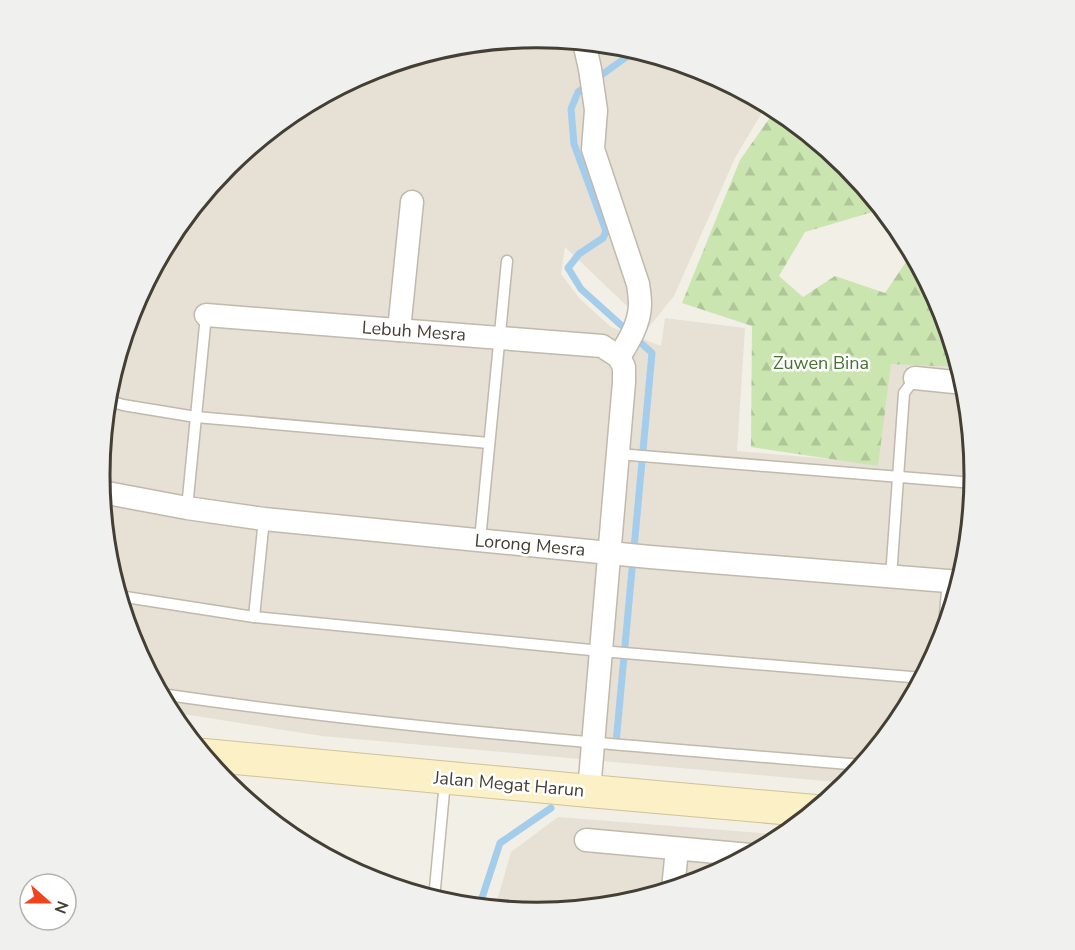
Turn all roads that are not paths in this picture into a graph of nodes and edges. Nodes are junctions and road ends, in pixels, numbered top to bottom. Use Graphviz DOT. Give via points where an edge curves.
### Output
graph roads {
  1 [pos="586,51"];
  2 [pos="412,202"];
  3 [pos="507,261"];
  4 [pos="206,315"];
  5 [pos="399,330"];
  6 [pos="499,338"];
  7 [pos="628,341"];
  8 [pos="915,378"];
  9 [pos="954,381"];
  10 [pos="117,403"];
  11 [pos="196,417"];
  12 [pos="489,443"];
  13 [pos="627,455"];
  14 [pos="898,477"];
  15 [pos="964,482"];
  16 [pos="111,494"];
  17 [pos="187,508"];
  18 [pos="264,519"];
  19 [pos="480,540"];
  20 [pos="617,553"];
  21 [pos="891,577"];
  22 [pos="951,582"];
  23 [pos="129,598"];
  24 [pos="254,618"];
  25 [pos="610,652"];
  26 [pos="913,677"];
  27 [pos="172,695"];
  28 [pos="593,744"];
  29 [pos="215,756"];
  30 [pos="852,764"];
  31 [pos="445,778"];
  32 [pos="589,791"];
  33 [pos="802,810"];
  34 [pos="586,840"];
  35 [pos="677,849"];
  36 [pos="734,854"];
  37 [pos="674,879"];
  38 [pos="435,889"];
  1 -- 7 [label="street" via="596,128 593,149 638,284 640,304"];
  2 -- 5 [label="street"];
  3 -- 6 [label="lane"];
  4 -- 5 [label="street, Lebuh Mesra"];
  4 -- 11 [label="lane"];
  5 -- 6 [label="street, Lebuh Mesra"];
  6 -- 7 [label="street, Lebuh Mesra" via="602,346"];
  6 -- 12 [label="lane"];
  7 -- 13 [label="street" via="624,367"];
  8 -- 9 [label="street"];
  8 -- 14 [label="lane" via="904,393"];
  10 -- 11 [label="lane"];
  11 -- 12 [label="lane"];
  11 -- 17 [label="lane"];
  12 -- 19 [label="lane"];
  13 -- 14 [label="lane"];
  13 -- 20 [label="street"];
  14 -- 15 [label="lane"];
  14 -- 21 [label="lane"];
  16 -- 17 [label="street, Lorong Mesra"];
  17 -- 18 [label="street, Lorong Mesra"];
  18 -- 19 [label="street, Lorong Mesra"];
  18 -- 24 [label="lane"];
  19 -- 20 [label="street, Lorong Mesra"];
  20 -- 21 [label="street, Lorong Mesra"];
  20 -- 25 [label="street"];
  21 -- 22 [label="street, Lorong Mesra"];
  23 -- 24 [label="lane"];
  24 -- 25 [label="lane"];
  25 -- 26 [label="lane"];
  25 -- 28 [label="street"];
  27 -- 28 [label="lane"];
  28 -- 30 [label="lane"];
  28 -- 32 [label="street"];
  29 -- 31 [label="street, Jalan Megat Harun"];
  31 -- 32 [label="street, Jalan Megat Harun"];
  31 -- 38 [label="lane"];
  32 -- 33 [label="street, Jalan Megat Harun"];
  34 -- 35 [label="street"];
  35 -- 36 [label="street"];
  35 -- 37 [label="street"];
}
